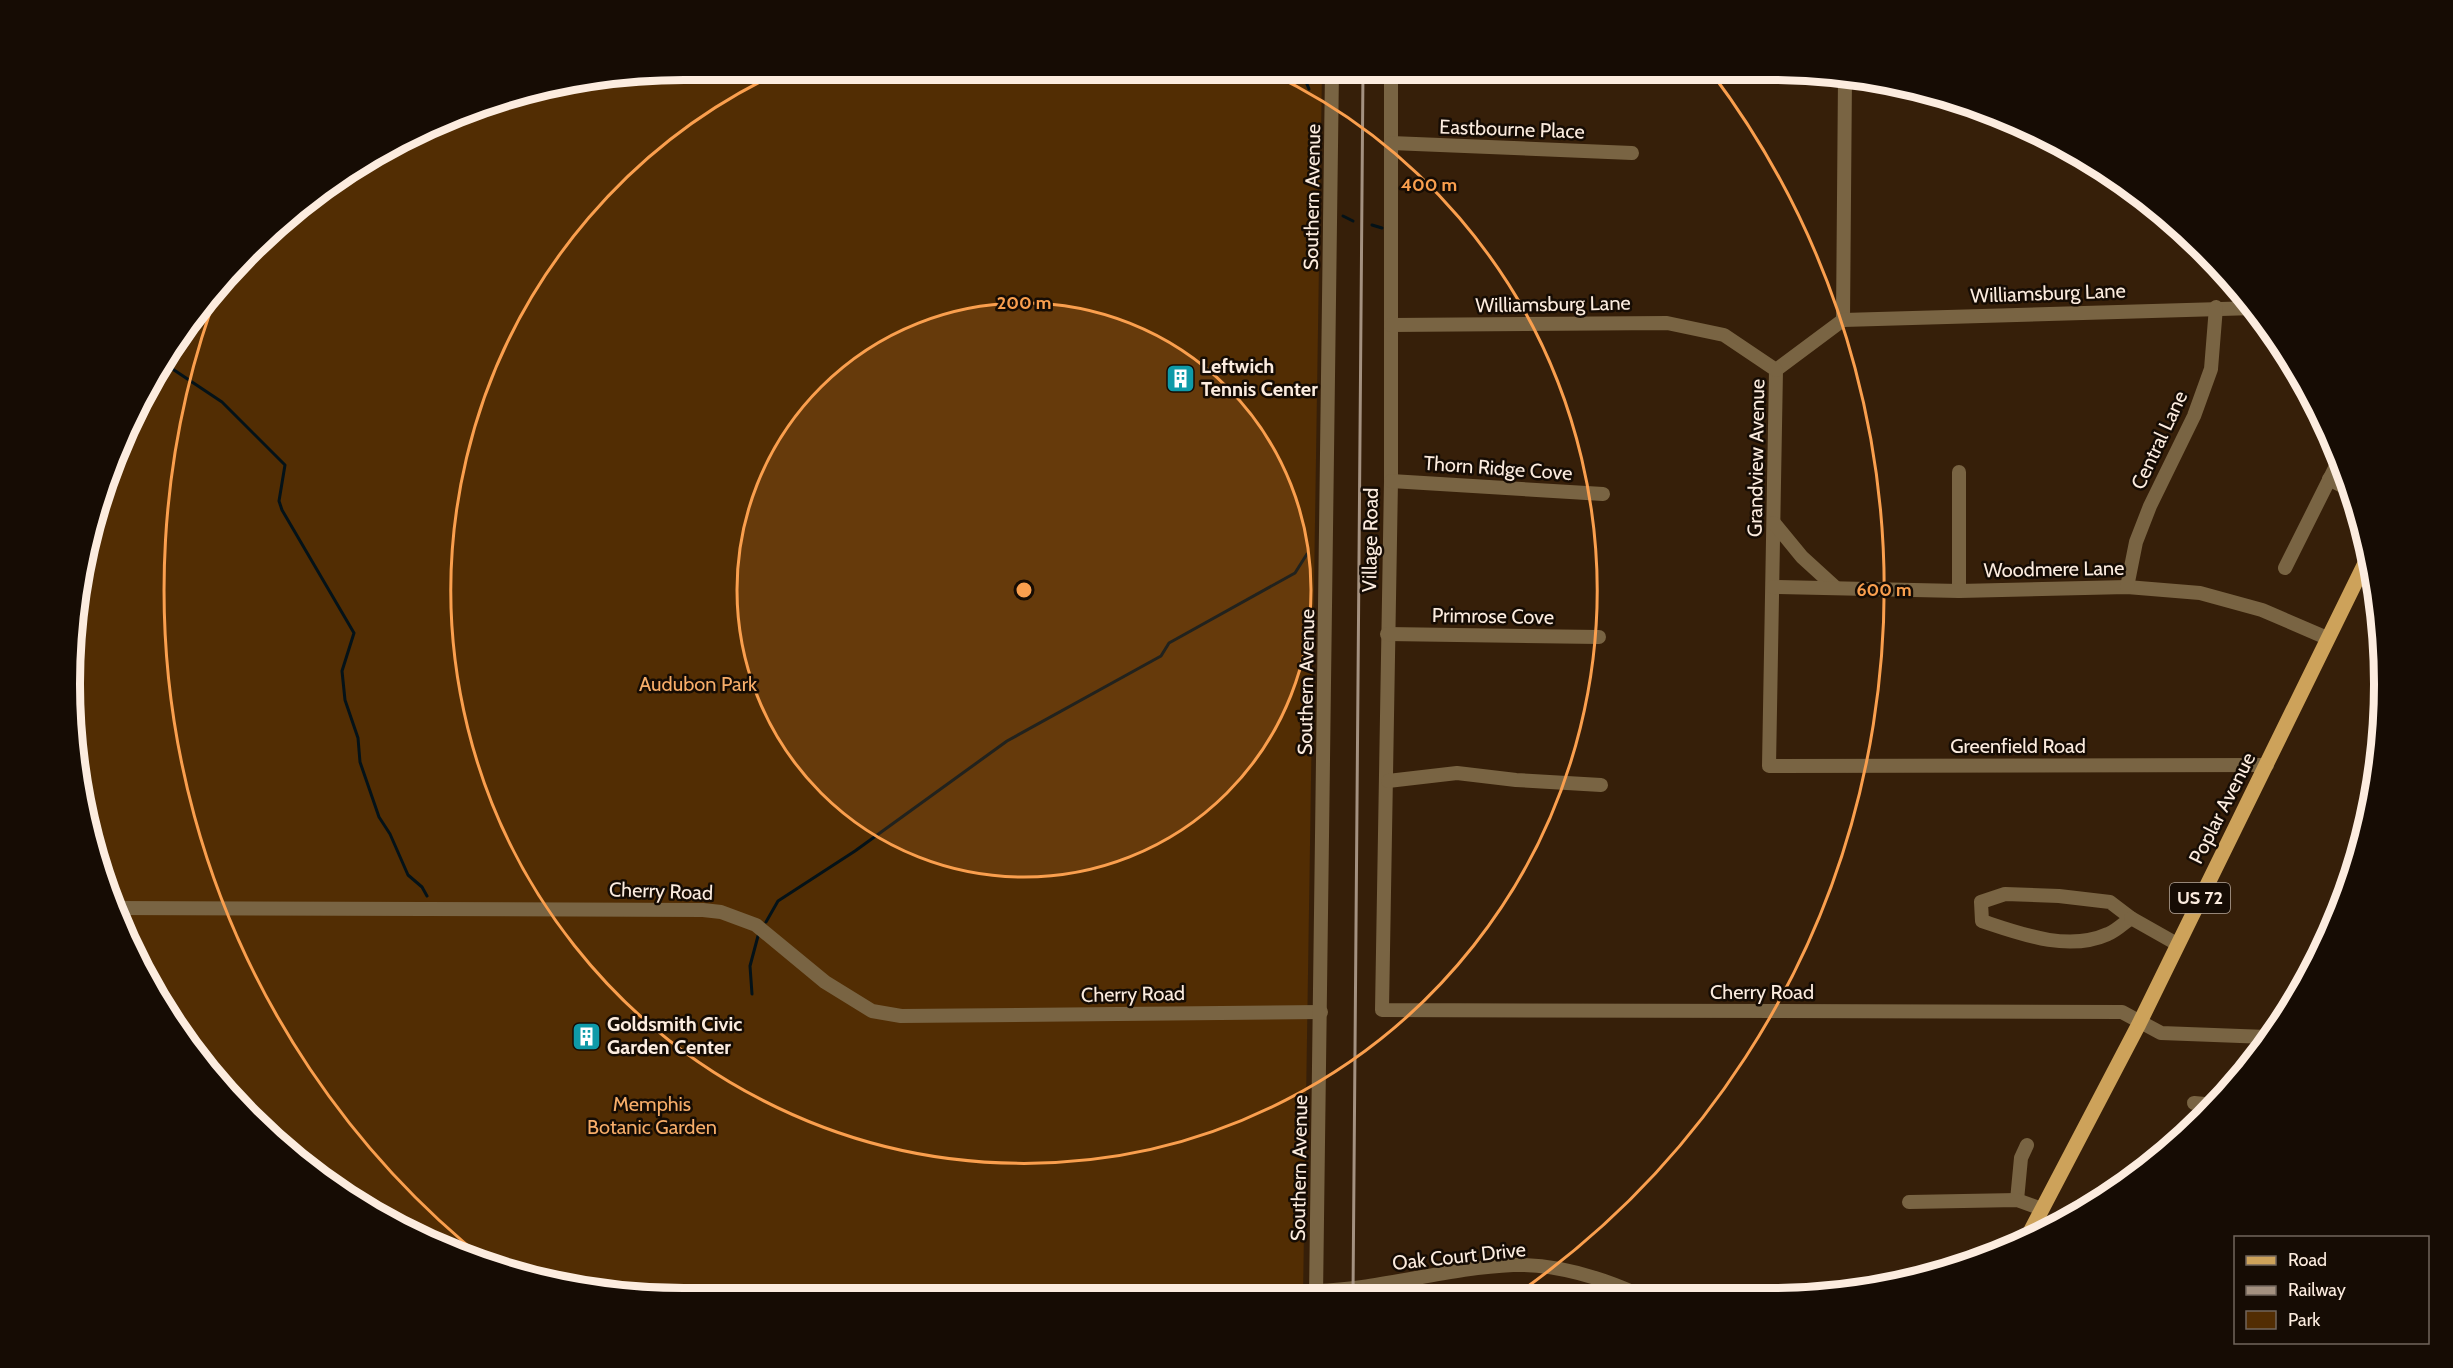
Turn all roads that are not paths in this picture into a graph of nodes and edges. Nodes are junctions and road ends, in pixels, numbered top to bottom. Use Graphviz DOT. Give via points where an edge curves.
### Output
graph roads {
  1 [pos="1332,80"];
  2 [pos="1391,80"];
  3 [pos="1845,85"];
  4 [pos="1391,143"];
  5 [pos="1632,153"];
  6 [pos="2216,307"];
  7 [pos="2242,308"];
  8 [pos="1843,320"];
  9 [pos="1390,325"];
  10 [pos="1776,370"];
  11 [pos="2334,470"];
  12 [pos="1959,472"];
  13 [pos="2329,479"];
  14 [pos="1391,481"];
  15 [pos="2339,484"];
  16 [pos="1603,495"];
  17 [pos="1774,523"];
  18 [pos="2285,568"];
  19 [pos="2362,568"];
  20 [pos="1773,587"];
  21 [pos="2127,587"];
  22 [pos="1836,588"];
  23 [pos="1959,591"];
  24 [pos="1387,634"];
  25 [pos="1599,637"];
  26 [pos="2327,638"];
  27 [pos="2267,765"];
  28 [pos="1769,766"];
  29 [pos="1388,781"];
  30 [pos="1601,785"];
  31 [pos="123,908"];
  32 [pos="2131,918"];
  33 [pos="2177,944"];
  34 [pos="1382,1010"];
  35 [pos="1321,1011"];
  36 [pos="2139,1023"];
  37 [pos="2257,1041"];
  38 [pos="2194,1103"];
  39 [pos="2203,1104"];
  40 [pos="2027,1145"];
  41 [pos="2017,1200"];
  42 [pos="1909,1202"];
  43 [pos="2042,1209"];
  44 [pos="2032,1228"];
  45 [pos="1316,1288"];
  46 [pos="1364,1288"];
  47 [pos="1624,1288"];
  1 -- 35 [label="street, Southern Avenue"];
  2 -- 4 [label="street, Village Road"];
  3 -- 8 [label="street"];
  4 -- 5 [label="street, Eastbourne Place"];
  4 -- 9 [label="street, Village Road"];
  6 -- 7 [label="street, Williamsburg Lane"];
  6 -- 8 [label="street, Williamsburg Lane"];
  6 -- 21 [label="street, Central Lane" via="2211,369 2194,416 2136,542"];
  8 -- 10 [label="street, Grandview Avenue"];
  9 -- 10 [label="street, Williamsburg Lane" via="1667,323 1724,335"];
  9 -- 14 [label="street, Village Road"];
  10 -- 17 [label="street, Grandview Avenue"];
  11 -- 13 [label="street"];
  12 -- 23 [label="street"];
  13 -- 15 [label="street"];
  13 -- 18 [label="street"];
  14 -- 16 [label="street, Thorn Ridge Cove"];
  14 -- 24 [label="street, Village Road"];
  17 -- 20 [label="street, Grandview Avenue"];
  17 -- 22 [label="street" via="1802,557"];
  19 -- 26 [label="main road, Poplar Avenue / US 72"];
  20 -- 22 [label="street, Woodmere Lane"];
  20 -- 28 [label="street, Grandview Avenue"];
  21 -- 23 [label="street, Woodmere Lane"];
  21 -- 26 [label="street, Woodmere Lane" via="2200,593 2262,610"];
  22 -- 23 [label="street, Woodmere Lane"];
  24 -- 25 [label="street, Primrose Cove"];
  24 -- 29 [label="street, Village Road"];
  26 -- 27 [label="main road, Poplar Avenue / US 72"];
  27 -- 28 [label="street, Greenfield Road"];
  27 -- 33 [label="main road, Poplar Avenue / US 72"];
  29 -- 30 [label="street" via="1457,773"];
  29 -- 34 [label="street, Village Road"];
  31 -- 35 [label="street, Cherry Road" via="703,910 756,925 825,982 873,1011 901,1016"];
  32 -- 32 [label="street" via="2110,902 2059,896 2005,894 1981,902 1982,921 2025,936 2076,942 2109,934"];
  32 -- 33 [label="street"];
  33 -- 36 [label="main road, Poplar Avenue / US 72"];
  34 -- 36 [label="street, Cherry Road" via="2122,1012"];
  35 -- 45 [label="street, Southern Avenue"];
  36 -- 37 [label="street, Cherry Road" via="2161,1033"];
  36 -- 43 [label="main road, Poplar Avenue / US 72"];
  38 -- 39 [label="street"];
  40 -- 41 [label="street" via="2021,1158"];
  41 -- 42 [label="street"];
  41 -- 43 [label="street"];
  43 -- 44 [label="main road, Poplar Avenue / US 72"];
  46 -- 47 [label="street, Oak Court Drive" via="1513,1265 1551,1268 1606,1280"];
}
